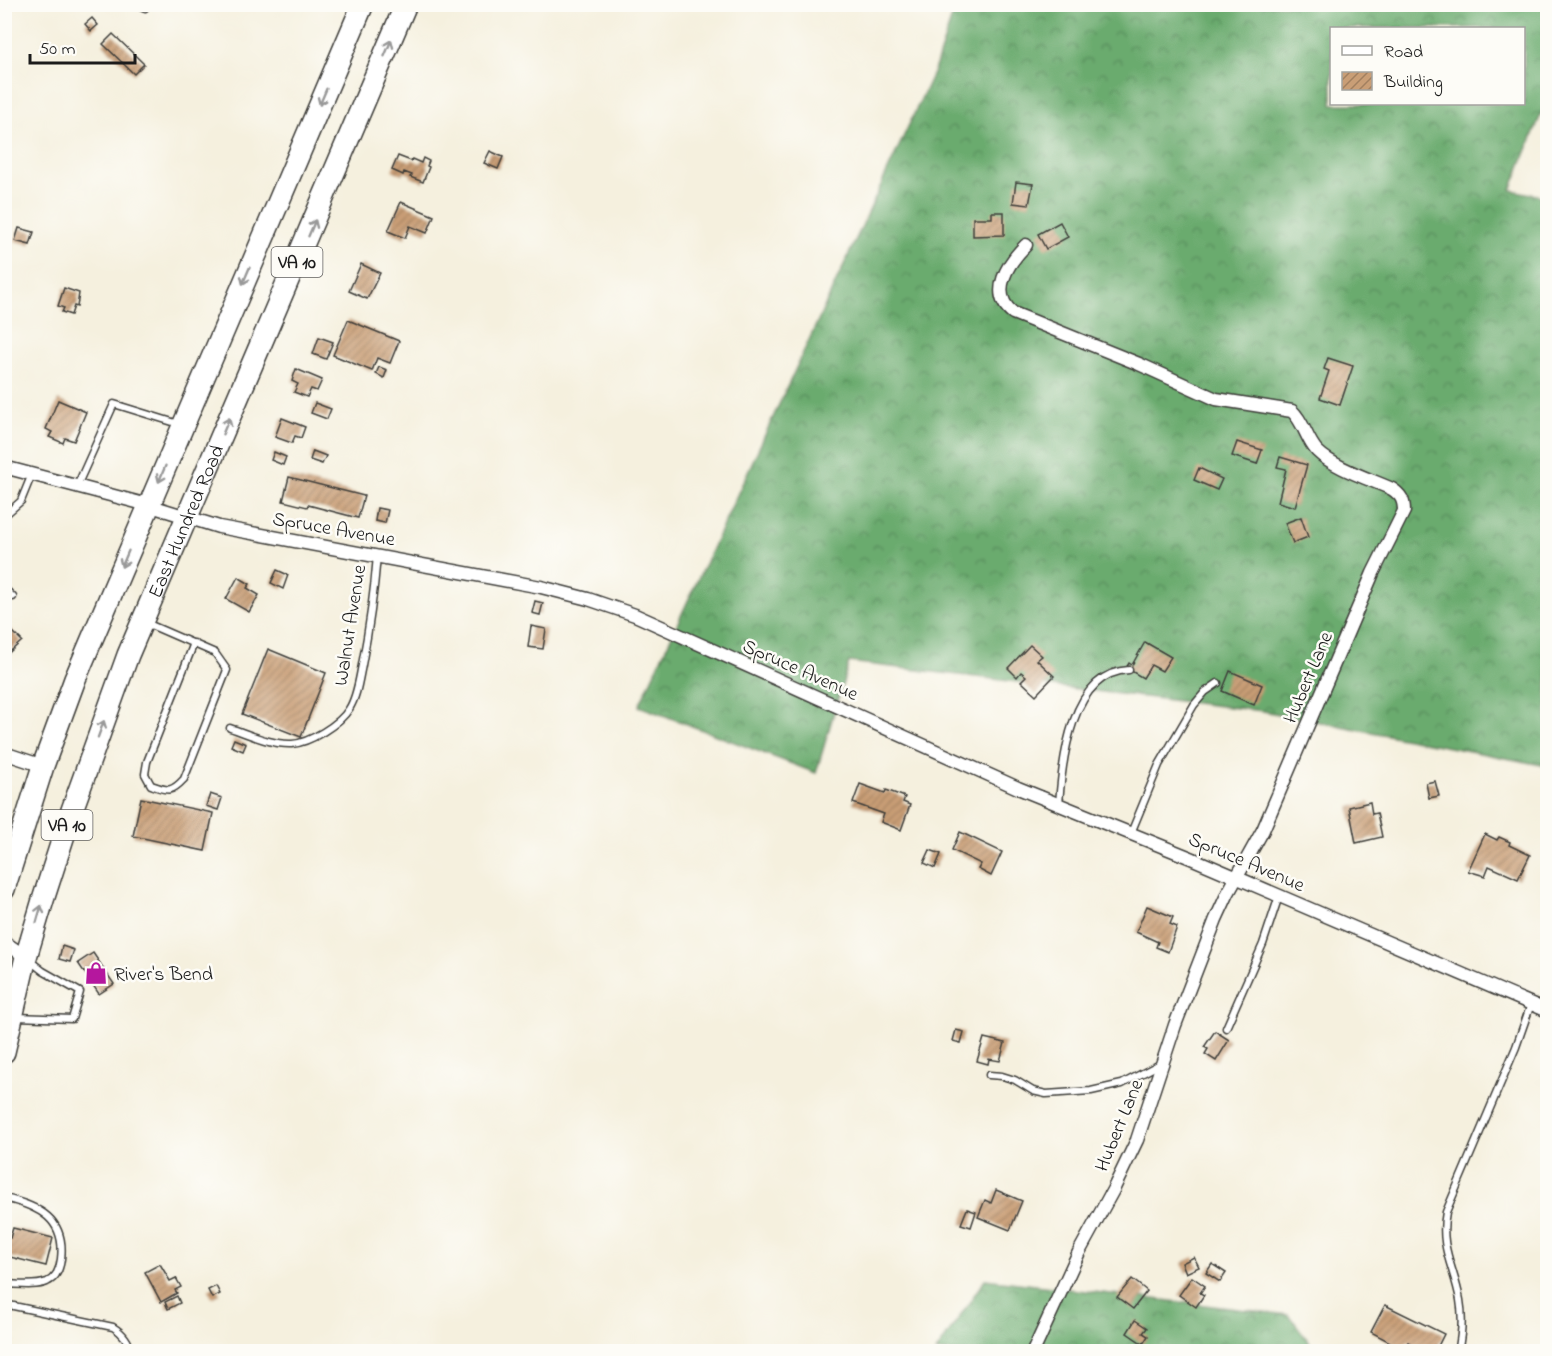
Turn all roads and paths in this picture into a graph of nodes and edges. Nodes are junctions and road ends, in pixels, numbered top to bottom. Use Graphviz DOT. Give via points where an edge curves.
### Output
graph roads {
  1 [pos="136,4"];
  2 [pos="146,4"];
  3 [pos="363,4"];
  4 [pos="406,4"];
  5 [pos="1026,245"];
  6 [pos="183,425"];
  7 [pos="4,467"];
  8 [pos="32,474"];
  9 [pos="77,486"];
  10 [pos="148,505"];
  11 [pos="4,516"];
  12 [pos="187,519"];
  13 [pos="377,555"];
  14 [pos="4,588"];
  15 [pos="13,597"];
  16 [pos="143,621"];
  17 [pos="194,643"];
  18 [pos="1129,670"];
  19 [pos="1218,683"];
  20 [pos="230,728"];
  21 [pos="4,753"];
  22 [pos="43,766"];
  23 [pos="1059,805"];
  24 [pos="1131,833"];
  25 [pos="1237,878"];
  26 [pos="4,889"];
  27 [pos="1279,895"];
  28 [pos="4,942"];
  29 [pos="26,957"];
  30 [pos="1531,1004"];
  31 [pos="1548,1011"];
  32 [pos="12,1017"];
  33 [pos="1226,1028"];
  34 [pos="4,1052"];
  35 [pos="1163,1063"];
  36 [pos="989,1075"];
  37 [pos="4,1198"];
  38 [pos="4,1284"];
  39 [pos="4,1304"];
  40 [pos="131,1352"];
  41 [pos="1033,1352"];
  42 [pos="1458,1352"];
  1 -- 2 [label="lane" via="145,8"];
  3 -- 6 [label="highway, East Hundred Road / VA 10, one-way"];
  12 -- 4 [label="highway, East Hundred Road / VA 10, one-way"];
  5 -- 25 [label="street, Hubert Lane" via="1010,264 1000,289 1006,308 1013,314 1216,399 1292,411 1327,459 1392,489 1404,502 1404,511 1368,584 1263,830"];
  6 -- 9 [label="lane" via="114,404"];
  6 -- 10 [label="highway, East Hundred Road / VA 10, one-way"];
  7 -- 8 [label="street, Spruce Avenue"];
  8 -- 9 [label="street, Spruce Avenue"];
  8 -- 11 [label="lane" via="21,501"];
  9 -- 10 [label="street, Spruce Avenue"];
  10 -- 12 [label="street, Spruce Avenue"];
  10 -- 22 [label="highway, East Hundred Road / VA 10, one-way"];
  12 -- 13 [label="street, Spruce Avenue"];
  12 -- 16 [label="highway, East Hundred Road / VA 10"];
  13 -- 20 [label="lane, Walnut Avenue" via="359,678 341,720 306,741 291,744"];
  13 -- 23 [label="street, Spruce Avenue" via="541,586 635,615"];
  14 -- 15 [label="lane"];
  16 -- 17 [label="lane"];
  29 -- 16 [label="highway, East Hundred Road / VA 10, one-way" via="72,810"];
  17 -- 17 [label="lane" via="215,653 227,670 184,779 168,791 151,785 146,774 147,762"];
  18 -- 23 [label="lane" via="1100,679 1081,705 1065,750"];
  19 -- 24 [label="lane" via="1194,705 1160,765"];
  21 -- 22 [label="street"];
  22 -- 26 [label="highway, East Hundred Road / VA 10"];
  23 -- 24 [label="street, Spruce Avenue"];
  24 -- 25 [label="street, Spruce Avenue"];
  25 -- 27 [label="street, Spruce Avenue"];
  25 -- 35 [label="street, Hubert Lane" via="1216,919"];
  27 -- 30 [label="street, Spruce Avenue"];
  27 -- 33 [label="lane" via="1263,944"];
  28 -- 29 [label="street"];
  29 -- 32 [label="highway, East Hundred Road / VA 10"];
  29 -- 32 [label="lane" via="80,992 72,1019"];
  30 -- 31 [label="street, Spruce Avenue"];
  30 -- 42 [label="lane" via="1443,1225 1448,1264 1460,1298"];
  32 -- 34 [label="highway, East Hundred Road / VA 10"];
  35 -- 36 [label="lane" via="1122,1084 1091,1091 1046,1094 1009,1078"];
  35 -- 41 [label="street, Hubert Lane" via="1137,1140"];
  37 -- 38 [label="lane" via="28,1205 46,1216 63,1242 61,1263 50,1281"];
  39 -- 40 [label="lane" via="113,1327 128,1341"];
}
